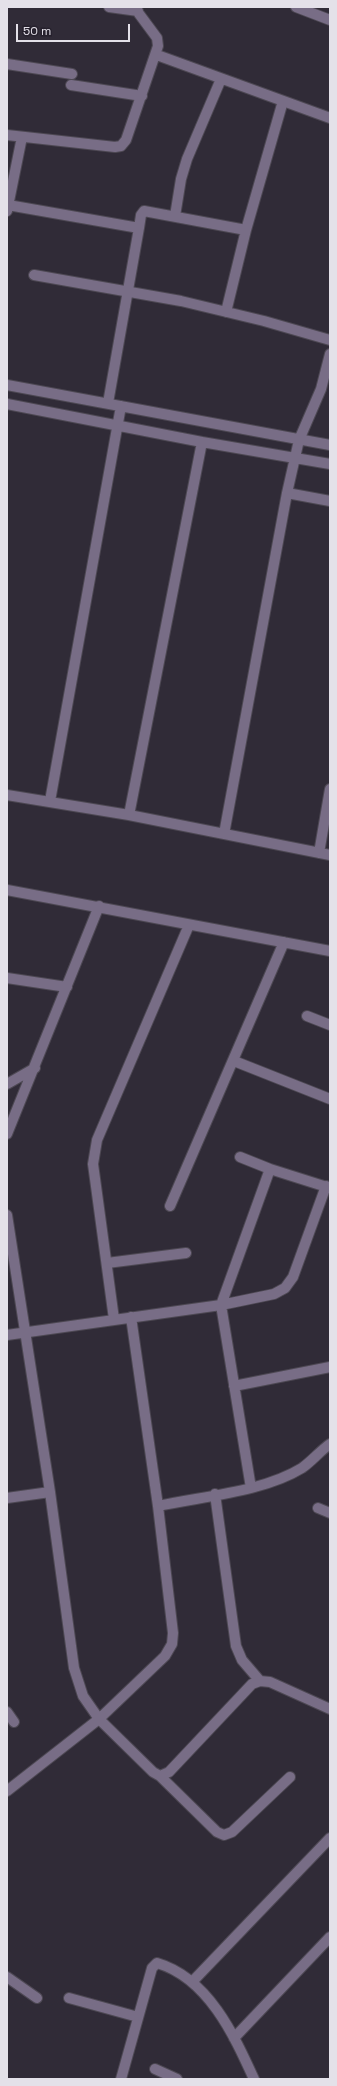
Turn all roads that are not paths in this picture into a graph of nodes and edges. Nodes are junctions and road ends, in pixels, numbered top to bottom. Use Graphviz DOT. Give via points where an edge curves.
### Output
graph roads {
  1 [pos="109,7"];
  2 [pos="296,7"];
  3 [pos="136,9"];
  4 [pos="330,20"];
  5 [pos="157,55"];
  6 [pos="7,64"];
  7 [pos="72,74"];
  8 [pos="221,79"];
  9 [pos="71,84"];
  10 [pos="142,96"];
  11 [pos="283,101"];
  12 [pos="330,118"];
  13 [pos="7,135"];
  14 [pos="22,137"];
  15 [pos="8,208"];
  16 [pos="175,216"];
  17 [pos="139,228"];
  18 [pos="246,230"];
  19 [pos="34,275"];
  20 [pos="127,292"];
  21 [pos="226,312"];
  22 [pos="330,340"];
  23 [pos="330,354"];
  24 [pos="7,385"];
  25 [pos="326,390"];
  26 [pos="108,403"];
  27 [pos="7,404"];
  28 [pos="121,406"];
  29 [pos="117,425"];
  30 [pos="299,440"];
  31 [pos="202,442"];
  32 [pos="330,445"];
  33 [pos="294,458"];
  34 [pos="330,464"];
  35 [pos="287,492"];
  36 [pos="330,501"];
  37 [pos="330,789"];
  38 [pos="7,796"];
  39 [pos="50,801"];
  40 [pos="129,815"];
  41 [pos="224,834"];
  42 [pos="319,853"];
  43 [pos="330,855"];
  44 [pos="7,890"];
  45 [pos="99,906"];
  46 [pos="189,925"];
  47 [pos="284,942"];
  48 [pos="330,951"];
  49 [pos="7,978"];
  50 [pos="67,986"];
  51 [pos="307,1016"];
  52 [pos="330,1025"];
  53 [pos="234,1061"];
  54 [pos="35,1068"];
  55 [pos="7,1084"];
  56 [pos="330,1099"];
  57 [pos="7,1134"];
  58 [pos="240,1157"];
  59 [pos="270,1169"];
  60 [pos="328,1187"];
  61 [pos="170,1206"];
  62 [pos="7,1215"];
  63 [pos="186,1252"];
  64 [pos="107,1263"];
  65 [pos="221,1305"];
  66 [pos="130,1317"];
  67 [pos="114,1318"];
  68 [pos="25,1332"];
  69 [pos="7,1335"];
  70 [pos="330,1368"];
  71 [pos="234,1386"];
  72 [pos="330,1444"];
  73 [pos="251,1488"];
  74 [pos="50,1492"];
  75 [pos="215,1494"];
  76 [pos="7,1498"];
  77 [pos="158,1506"];
  78 [pos="318,1508"];
  79 [pos="330,1513"];
  80 [pos="260,1681"];
  81 [pos="330,1709"];
  82 [pos="7,1712"];
  83 [pos="99,1719"];
  84 [pos="14,1722"];
  85 [pos="160,1776"];
  86 [pos="290,1777"];
  87 [pos="7,1791"];
  88 [pos="330,1838"];
  89 [pos="330,1937"];
  90 [pos="7,1977"];
  91 [pos="192,1982"];
  92 [pos="37,1998"];
  93 [pos="69,1998"];
  94 [pos="138,2017"];
  95 [pos="234,2038"];
  96 [pos="155,2069"];
  97 [pos="121,2079"];
  98 [pos="177,2079"];
  99 [pos="254,2079"];
  1 -- 3 [label="street"];
  2 -- 4 [label="street"];
  3 -- 5 [label="street" via="157,38"];
  5 -- 8 [label="street"];
  5 -- 10 [label="street"];
  6 -- 7 [label="street"];
  8 -- 11 [label="street"];
  8 -- 16 [label="street" via="181,179"];
  9 -- 10 [label="street"];
  10 -- 14 [label="street" via="126,140 121,146"];
  11 -- 12 [label="street"];
  11 -- 18 [label="street"];
  13 -- 14 [label="street"];
  14 -- 15 [label="street"];
  15 -- 17 [label="street"];
  16 -- 17 [label="street" via="144,211"];
  16 -- 18 [label="street"];
  17 -- 20 [label="street"];
  18 -- 21 [label="street"];
  19 -- 20 [label="street"];
  20 -- 21 [label="street"];
  20 -- 26 [label="street"];
  21 -- 22 [label="street"];
  23 -- 25 [label="street"];
  24 -- 26 [label="street"];
  25 -- 30 [label="street"];
  26 -- 28 [label="street"];
  27 -- 29 [label="street"];
  28 -- 29 [label="street"];
  28 -- 30 [label="street"];
  29 -- 31 [label="street"];
  29 -- 39 [label="street"];
  30 -- 32 [label="street"];
  30 -- 33 [label="street"];
  31 -- 33 [label="street"];
  31 -- 40 [label="street"];
  33 -- 34 [label="street"];
  33 -- 35 [label="street"];
  35 -- 36 [label="street"];
  35 -- 41 [label="street"];
  37 -- 42 [label="street"];
  38 -- 39 [label="street"];
  39 -- 40 [label="street"];
  40 -- 41 [label="street"];
  41 -- 42 [label="street"];
  42 -- 43 [label="street"];
  44 -- 45 [label="street"];
  45 -- 46 [label="street"];
  45 -- 50 [label="street"];
  46 -- 47 [label="street"];
  46 -- 64 [label="street" via="97,1140 93,1164"];
  47 -- 48 [label="street"];
  47 -- 53 [label="street"];
  49 -- 50 [label="street"];
  50 -- 54 [label="street"];
  51 -- 52 [label="street"];
  53 -- 56 [label="street"];
  53 -- 61 [label="street"];
  54 -- 55 [label="street"];
  54 -- 57 [label="street"];
  58 -- 59 [label="street"];
  59 -- 60 [label="street"];
  59 -- 65 [label="street"];
  60 -- 65 [label="street" via="293,1277 285,1288 274,1294"];
  62 -- 68 [label="street"];
  63 -- 64 [label="street"];
  64 -- 67 [label="street"];
  65 -- 66 [label="street"];
  65 -- 71 [label="street"];
  66 -- 67 [label="street"];
  66 -- 77 [label="street"];
  67 -- 68 [label="street"];
  68 -- 69 [label="street"];
  68 -- 74 [label="street"];
  70 -- 71 [label="street"];
  71 -- 73 [label="street"];
  72 -- 73 [label="street" via="304,1467"];
  73 -- 75 [label="street"];
  74 -- 76 [label="street"];
  74 -- 83 [label="street" via="74,1668 83,1696"];
  75 -- 77 [label="street"];
  75 -- 80 [label="street" via="236,1646 242,1660"];
  77 -- 83 [label="street" via="173,1633 172,1644 165,1656"];
  78 -- 79 [label="street"];
  80 -- 81 [label="street" via="270,1682"];
  80 -- 85 [label="street" via="244,1690 169,1772"];
  82 -- 84 [label="street"];
  83 -- 85 [label="street"];
  83 -- 87 [label="street"];
  85 -- 86 [label="street" via="217,1832 224,1835 232,1832"];
  88 -- 91 [label="street"];
  89 -- 95 [label="street"];
  90 -- 92 [label="street"];
  91 -- 94 [label="street" via="157,1963 152,1968"];
  91 -- 95 [label="street" via="207,1998"];
  93 -- 94 [label="street"];
  94 -- 97 [label="street"];
  95 -- 99 [label="street"];
  96 -- 98 [label="street"];
}
